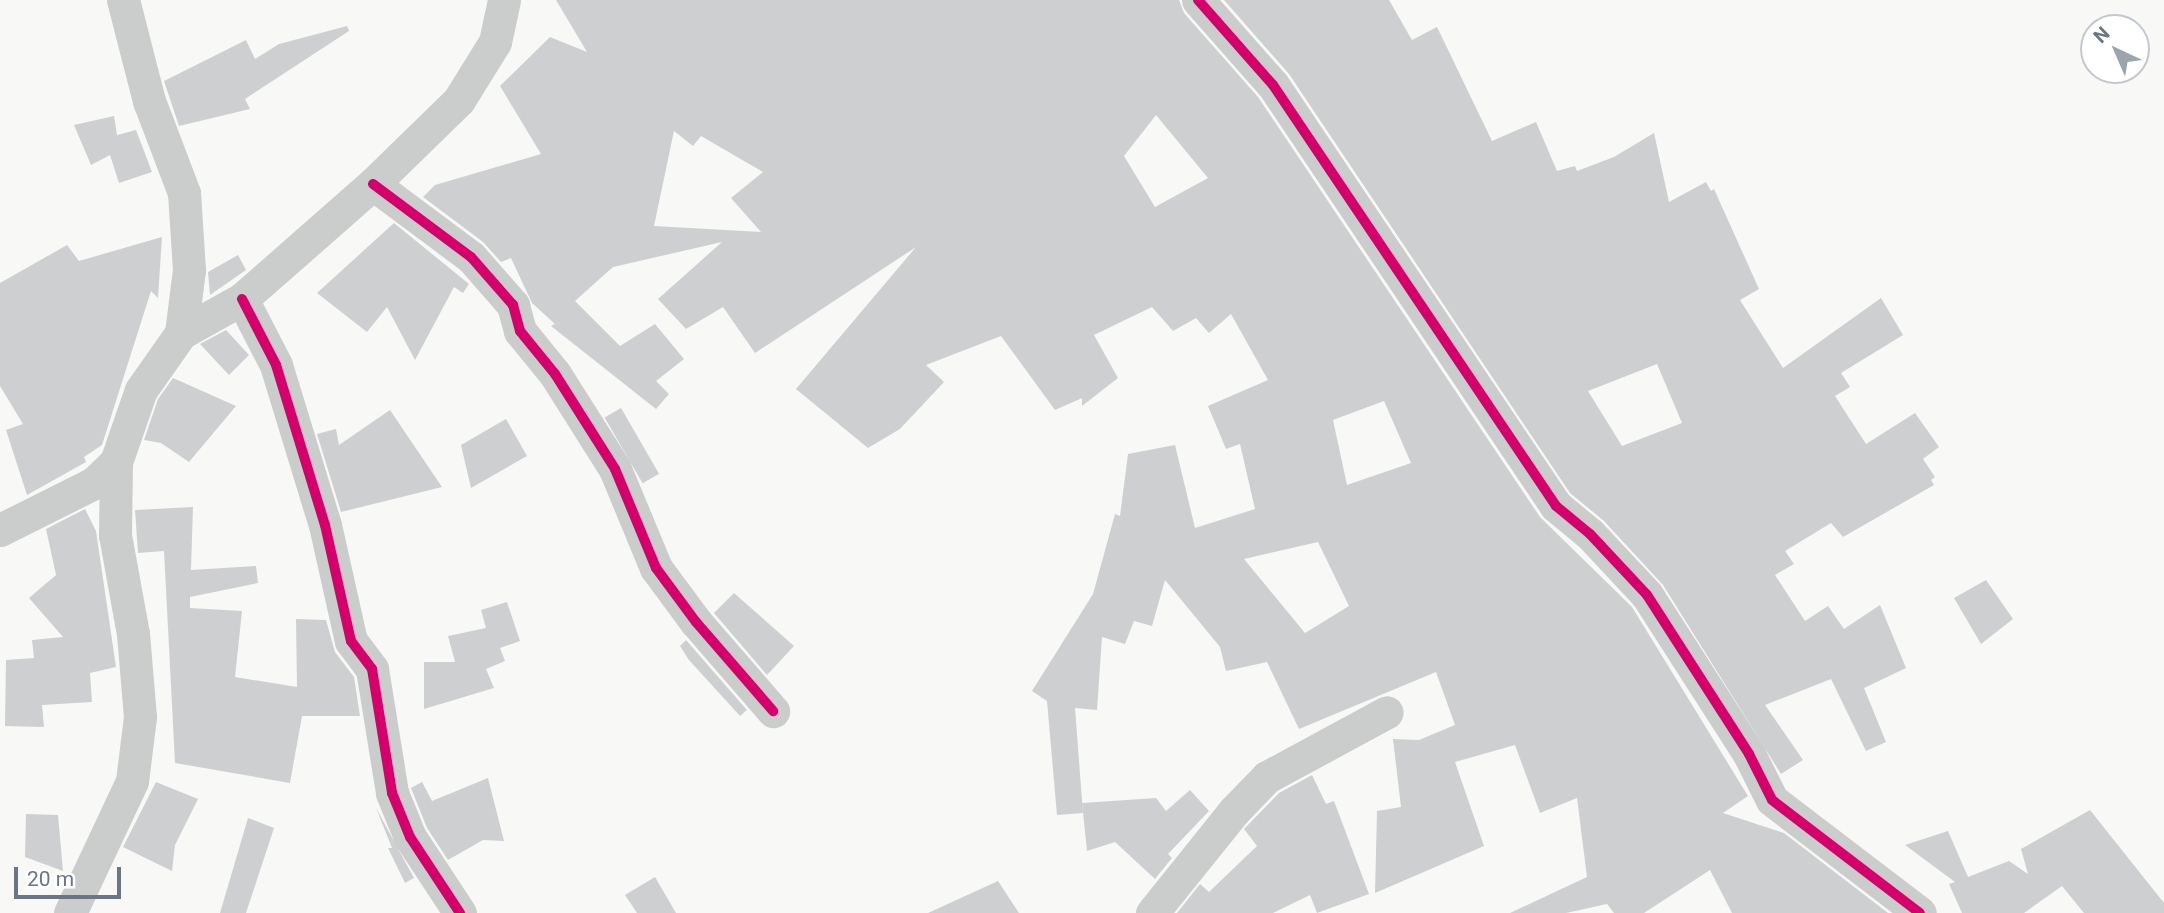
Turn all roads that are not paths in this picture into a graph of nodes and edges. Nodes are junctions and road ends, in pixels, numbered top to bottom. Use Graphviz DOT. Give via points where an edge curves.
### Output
graph roads {
  1 [pos="123,0"];
  2 [pos="504,0"];
  3 [pos="1198,0"];
  4 [pos="373,184"];
  5 [pos="242,299"];
  6 [pos="181,333"];
  7 [pos="116,462"];
  8 [pos="0,530"];
  9 [pos="774,711"];
  10 [pos="1387,712"];
  11 [pos="70,913"];
  12 [pos="460,913"];
  13 [pos="1152,913"];
  14 [pos="1920,913"];
  1 -- 6 [label="street" via="149,101 184,193 189,270"];
  2 -- 4 [label="street" via="495,42 459,100"];
  3 -- 14 [label="street" via="1273,85 1556,506 1590,534 1647,595 1749,754 1772,800"];
  4 -- 5 [label="street"];
  4 -- 9 [label="street" via="471,257 513,305 520,331 555,374 615,469 656,568"];
  5 -- 6 [label="street"];
  5 -- 12 [label="street" via="280,377 325,525 351,641 372,669 392,793 410,837"];
  6 -- 7 [label="street" via="141,390"];
  7 -- 8 [label="street" via="94,482"];
  7 -- 11 [label="street" via="115,535 133,634 141,717 132,781"];
  10 -- 13 [label="street" via="1267,776"];
}
